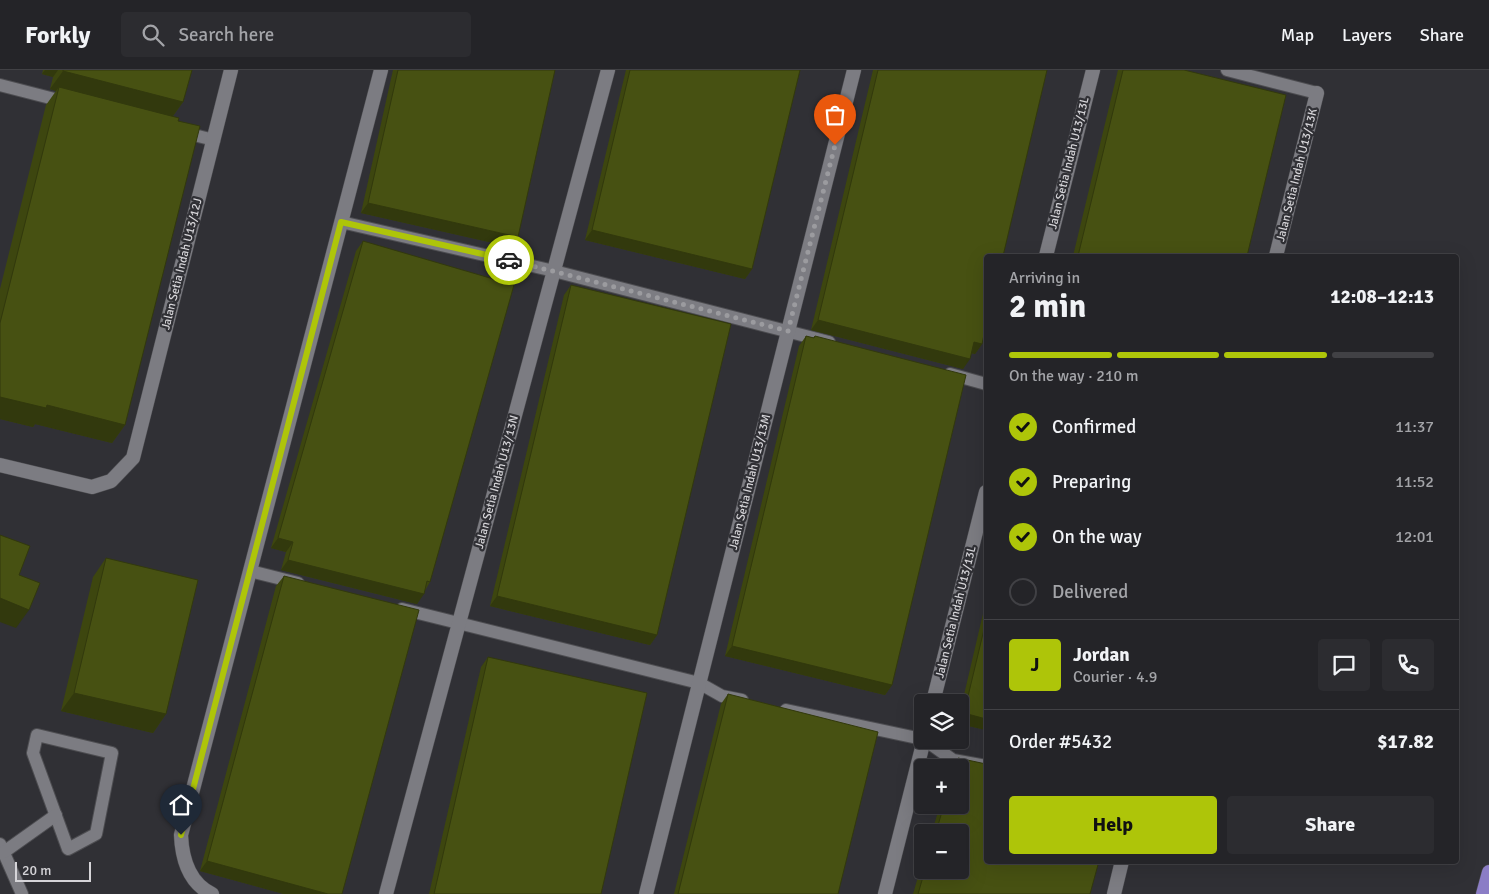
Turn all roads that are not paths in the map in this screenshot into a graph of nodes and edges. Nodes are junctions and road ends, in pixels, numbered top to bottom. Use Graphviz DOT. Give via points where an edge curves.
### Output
graph roads {
  1 [pos="232,70"];
  2 [pos="380,70"];
  3 [pos="608,70"];
  4 [pos="854,70"];
  5 [pos="1093,70"];
  6 [pos="1227,70"];
  7 [pos="0,85"];
  8 [pos="1317,93"];
  9 [pos="74,104"];
  10 [pos="167,128"];
  11 [pos="214,140"];
  12 [pos="341,222"];
  13 [pos="1047,254"];
  14 [pos="1277,254"];
  15 [pos="554,271"];
  16 [pos="788,331"];
  17 [pos="844,346"];
  18 [pos="939,371"];
  19 [pos="984,383"];
  20 [pos="0,465"];
  21 [pos="984,500"];
  22 [pos="250,571"];
  23 [pos="307,586"];
  24 [pos="392,607"];
  25 [pos="459,624"];
  26 [pos="699,683"];
  27 [pos="935,694"];
  28 [pos="751,702"];
  29 [pos="770,706"];
  30 [pos="914,738"];
  31 [pos="922,749"];
  32 [pos="937,749"];
  33 [pos="984,766"];
  34 [pos="56,815"];
  35 [pos="2,848"];
  36 [pos="1121,864"];
  37 [pos="1489,872"];
  38 [pos="22,894"];
  39 [pos="212,894"];
  40 [pos="386,894"];
  41 [pos="646,894"];
  42 [pos="884,894"];
  43 [pos="1114,894"];
  44 [pos="1483,894"];
  1 -- 11 [label="street, Jalan Setia Indah U13/12J"];
  2 -- 12 [label="street"];
  3 -- 15 [label="street, Jalan Setia Indah U13/13N"];
  4 -- 16 [label="street, Jalan Setia Indah U13/13M"];
  5 -- 13 [label="street, Jalan Setia Indah U13/13L"];
  6 -- 8 [label="lane"];
  7 -- 9 [label="lane"];
  8 -- 14 [label="street, Jalan Setia Indah U13/13K"];
  10 -- 11 [label="lane"];
  11 -- 20 [label="street, Jalan Setia Indah U13/12J" via="133,458 111,481 92,487"];
  12 -- 15 [label="lane"];
  12 -- 22 [label="street"];
  15 -- 16 [label="lane"];
  15 -- 25 [label="street, Jalan Setia Indah U13/13N"];
  16 -- 17 [label="lane"];
  16 -- 26 [label="street, Jalan Setia Indah U13/13M"];
  18 -- 19 [label="lane"];
  21 -- 27 [label="street, Jalan Setia Indah U13/13L"];
  22 -- 23 [label="lane"];
  22 -- 39 [label="street" via="181,835 184,860 191,876 201,889"];
  24 -- 25 [label="lane"];
  25 -- 26 [label="lane"];
  25 -- 40 [label="street, Jalan Setia Indah U13/13N"];
  26 -- 28 [label="lane" via="722,696"];
  26 -- 41 [label="street, Jalan Setia Indah U13/13M"];
  29 -- 30 [label="lane"];
  31 -- 42 [label="street"];
  32 -- 33 [label="lane" via="953,760"];
  34 -- 34 [label="lane" via="33,753 37,735 112,753 96,834 68,849"];
  34 -- 35 [label="lane"];
  35 -- 38 [label="lane"];
  36 -- 43 [label="street"];
  37 -- 44 [label="highway"];
}
